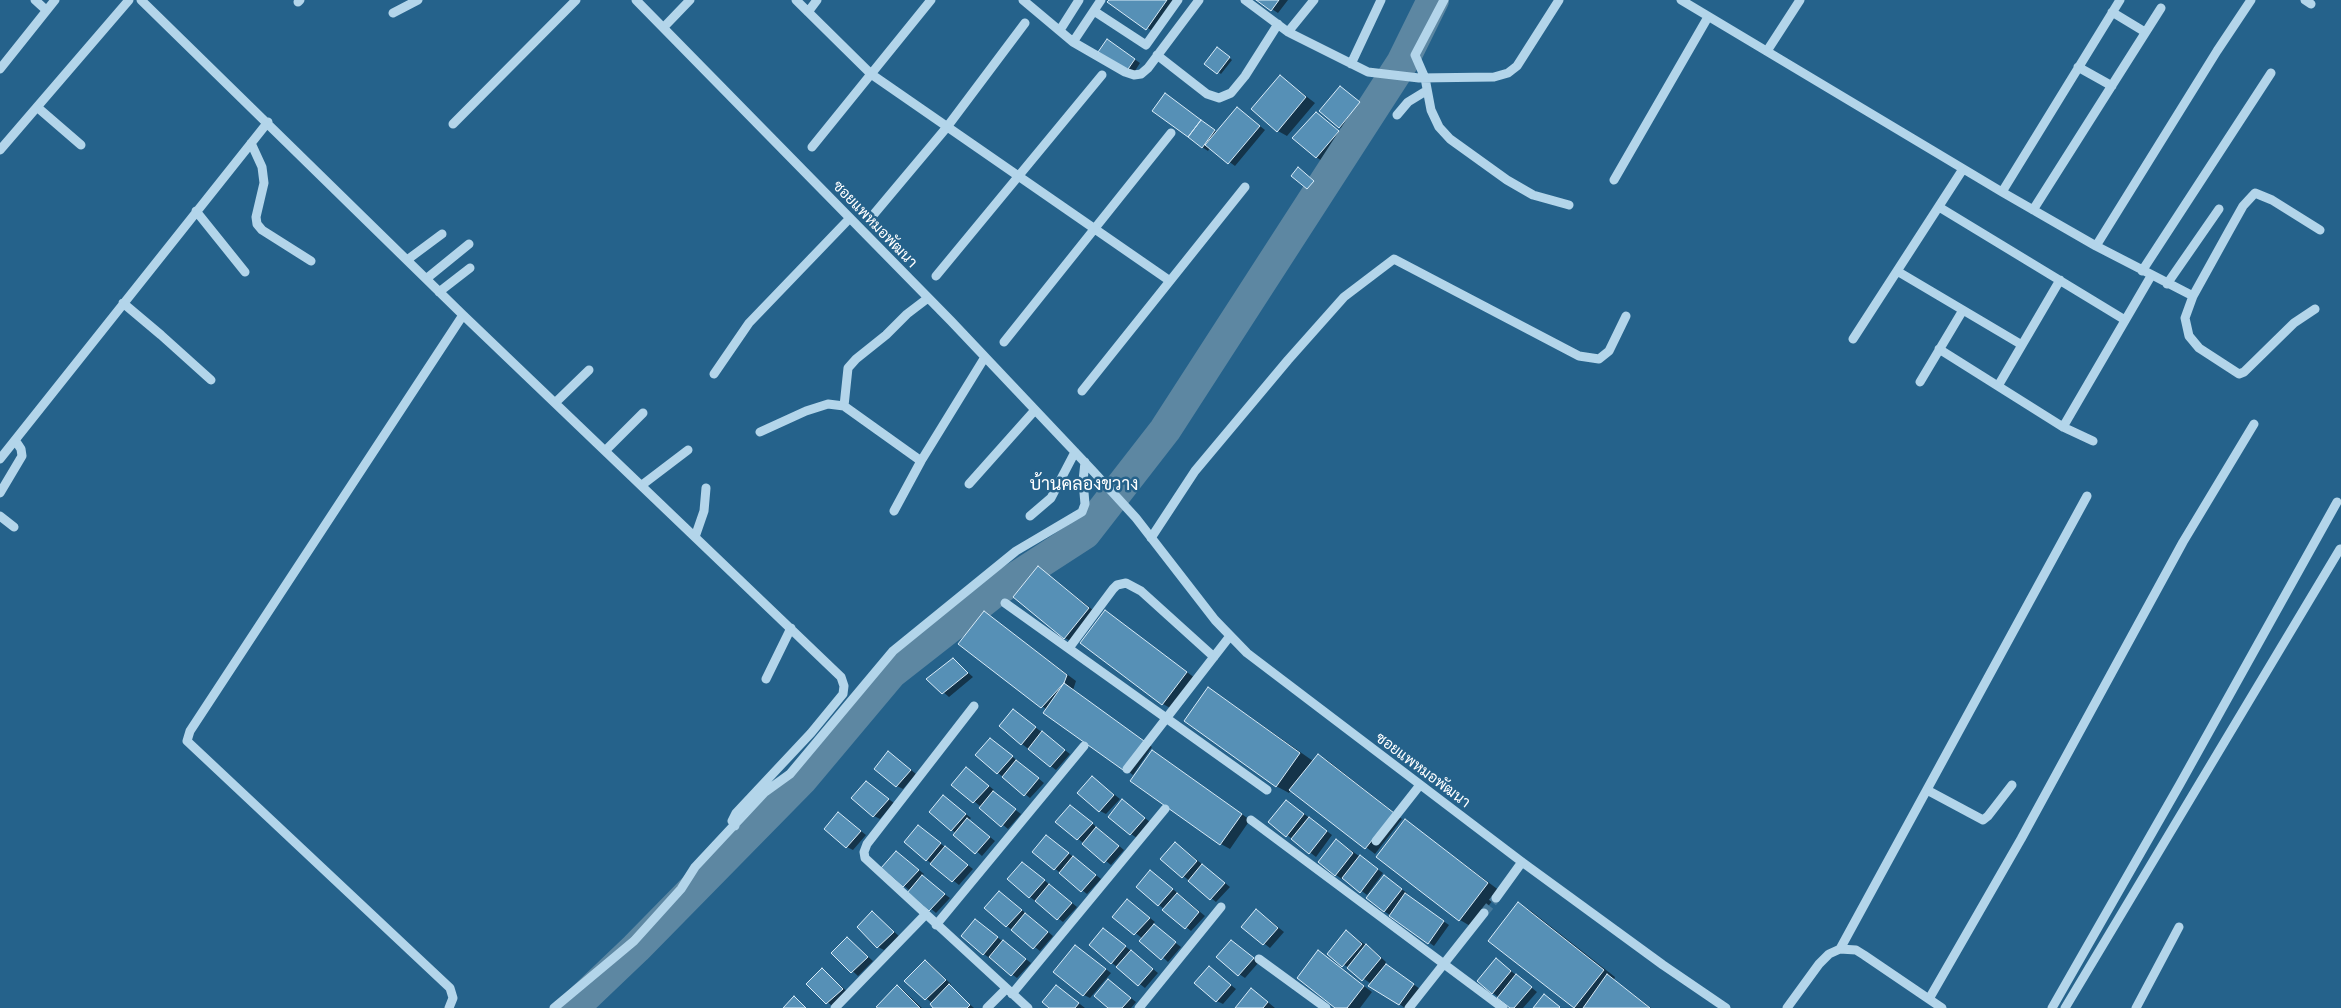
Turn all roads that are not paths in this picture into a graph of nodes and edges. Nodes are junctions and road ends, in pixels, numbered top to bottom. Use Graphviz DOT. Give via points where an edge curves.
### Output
graph roads {
  1 [pos="35,0"];
  2 [pos="54,0"];
  3 [pos="129,0"];
  4 [pos="141,0"];
  5 [pos="418,0"];
  6 [pos="576,0"];
  7 [pos="690,0"];
  8 [pos="796,0"];
  9 [pos="817,0"];
  10 [pos="930,0"];
  11 [pos="1023,0"];
  12 [pos="1079,0"];
  13 [pos="1101,0"];
  14 [pos="1178,0"];
  15 [pos="1199,0"];
  16 [pos="1245,0"];
  17 [pos="1314,0"];
  18 [pos="1381,0"];
  19 [pos="1444,0"];
  20 [pos="1560,0"];
  21 [pos="1681,0"];
  22 [pos="1800,0"];
  23 [pos="2120,0"];
  24 [pos="2251,0"];
  25 [pos="642,2"];
  26 [pos="1696,4"];
  27 [pos="2161,8"];
  28 [pos="46,10"];
  29 [pos="1094,11"];
  30 [pos="808,12"];
  31 [pos="2112,12"];
  32 [pos="393,13"];
  33 [pos="1708,17"];
  34 [pos="1025,23"];
  35 [pos="1278,24"];
  36 [pos="664,27"];
  37 [pos="1060,30"];
  38 [pos="1288,32"];
  39 [pos="2145,32"];
  40 [pos="1073,42"];
  41 [pos="1767,51"];
  42 [pos="1157,55"];
  43 [pos="1351,64"];
  44 [pos="2078,67"];
  45 [pos="0,69"];
  46 [pos="2271,73"];
  47 [pos="871,74"];
  48 [pos="1102,75"];
  49 [pos="1422,78"];
  50 [pos="2112,86"];
  51 [pos="1426,91"];
  52 [pos="37,107"];
  53 [pos="1397,116"];
  54 [pos="268,122"];
  55 [pos="453,124"];
  56 [pos="947,126"];
  57 [pos="1171,133"];
  58 [pos="251,143"];
  59 [pos="81,145"];
  60 [pos="812,147"];
  61 [pos="0,150"];
  62 [pos="1963,169"];
  63 [pos="1019,176"];
  64 [pos="1614,180"];
  65 [pos="1245,187"];
  66 [pos="2002,192"];
  67 [pos="1569,205"];
  68 [pos="1939,207"];
  69 [pos="2219,209"];
  70 [pos="2033,210"];
  71 [pos="196,211"];
  72 [pos="874,214"];
  73 [pos="850,218"];
  74 [pos="1094,228"];
  75 [pos="2320,230"];
  76 [pos="442,234"];
  77 [pos="469,244"];
  78 [pos="2096,246"];
  79 [pos="407,260"];
  80 [pos="311,262"];
  81 [pos="470,268"];
  82 [pos="2142,271"];
  83 [pos="245,272"];
  84 [pos="1897,272"];
  85 [pos="936,276"];
  86 [pos="2151,276"];
  87 [pos="426,279"];
  88 [pos="1170,280"];
  89 [pos="2060,280"];
  90 [pos="2167,284"];
  91 [pos="439,292"];
  92 [pos="2193,296"];
  93 [pos="928,298"];
  94 [pos="123,303"];
  95 [pos="2315,309"];
  96 [pos="1963,310"];
  97 [pos="463,315"];
  98 [pos="1626,316"];
  99 [pos="2125,320"];
  100 [pos="1853,339"];
  101 [pos="1004,342"];
  102 [pos="2022,345"];
  103 [pos="1939,349"];
  104 [pos="985,357"];
  105 [pos="589,370"];
  106 [pos="714,374"];
  107 [pos="211,380"];
  108 [pos="1920,382"];
  109 [pos="1998,386"];
  110 [pos="1082,391"];
  111 [pos="556,402"];
  112 [pos="844,406"];
  113 [pos="1035,410"];
  114 [pos="643,413"];
  115 [pos="2254,424"];
  116 [pos="2063,426"];
  117 [pos="760,432"];
  118 [pos="15,440"];
  119 [pos="2093,441"];
  120 [pos="606,450"];
  121 [pos="688,450"];
  122 [pos="1075,452"];
  123 [pos="0,459"];
  124 [pos="921,462"];
  125 [pos="1085,462"];
  126 [pos="969,484"];
  127 [pos="642,485"];
  128 [pos="706,488"];
  129 [pos="0,493"];
  130 [pos="2086,496"];
  131 [pos="2337,502"];
  132 [pos="894,511"];
  133 [pos="0,516"];
  134 [pos="1030,516"];
  135 [pos="14,527"];
  136 [pos="695,537"];
  137 [pos="1151,538"];
  138 [pos="2340,549"];
  139 [pos="1005,602"];
  140 [pos="791,628"];
  141 [pos="1230,636"];
  142 [pos="1069,648"];
  143 [pos="1214,657"];
  144 [pos="766,679"];
  145 [pos="974,706"];
  146 [pos="1167,717"];
  147 [pos="1084,746"];
  148 [pos="1127,769"];
  149 [pos="1420,785"];
  150 [pos="2012,785"];
  151 [pos="1267,790"];
  152 [pos="1927,790"];
  153 [pos="1165,809"];
  154 [pos="1251,820"];
  155 [pos="735,826"];
  156 [pos="1376,841"];
  157 [pos="1522,862"];
  158 [pos="1496,898"];
  159 [pos="1221,907"];
  160 [pos="1484,913"];
  161 [pos="925,915"];
  162 [pos="936,925"];
  163 [pos="2179,927"];
  164 [pos="1840,949"];
  165 [pos="1259,958"];
  166 [pos="1444,963"];
  167 [pos="1009,991"];
  168 [pos="1929,999"];
  169 [pos="449,1008"];
  170 [pos="554,1008"];
  171 [pos="836,1008"];
  172 [pos="987,1008"];
  173 [pos="1028,1008"];
  174 [pos="1139,1008"];
  175 [pos="1326,1008"];
  176 [pos="1410,1008"];
  177 [pos="1503,1008"];
  178 [pos="1726,1008"];
  179 [pos="1787,1008"];
  180 [pos="1942,1008"];
  181 [pos="2052,1008"];
  182 [pos="2065,1008"];
  183 [pos="2136,1008"];
  1 -- 28 [label="street"];
  2 -- 28 [label="street"];
  3 -- 52 [label="street"];
  4 -- 54 [label="street"];
  5 -- 32 [label="street"];
  6 -- 55 [label="street"];
  7 -- 36 [label="street"];
  8 -- 30 [label="street"];
  9 -- 30 [label="street"];
  10 -- 47 [label="street"];
  11 -- 37 [label="street"];
  12 -- 37 [label="street"];
  13 -- 29 [label="street"];
  14 -- 29 [label="street" via="1146,45"];
  15 -- 42 [label="street"];
  16 -- 35 [label="street"];
  17 -- 38 [label="street"];
  18 -- 43 [label="street"];
  19 -- 49 [label="street" via="1415,55"];
  20 -- 49 [label="street" via="1517,66 1508,73 1494,77"];
  21 -- 26 [label="street"];
  22 -- 41 [label="street"];
  23 -- 31 [label="street"];
  24 -- 78 [label="street"];
  25 -- 36 [label="street, ซอยแพหมอพัฒนา"];
  26 -- 33 [label="street"];
  27 -- 39 [label="street"];
  28 -- 45 [label="street"];
  29 -- 40 [label="street"];
  30 -- 47 [label="street"];
  31 -- 39 [label="street"];
  31 -- 44 [label="street"];
  33 -- 41 [label="street"];
  33 -- 64 [label="street"];
  34 -- 56 [label="street"];
  35 -- 38 [label="street"];
  35 -- 42 [label="street" via="1240,82 1231,93 1219,98 1207,94"];
  36 -- 73 [label="street, ซอยแพหมอพัฒนา"];
  37 -- 40 [label="street"];
  38 -- 43 [label="street"];
  39 -- 50 [label="street"];
  40 -- 42 [label="street" via="1134,75 1141,74"];
  41 -- 62 [label="street"];
  43 -- 49 [label="street" via="1368,72"];
  44 -- 50 [label="street"];
  44 -- 66 [label="street"];
  46 -- 82 [label="street"];
  47 -- 56 [label="street"];
  47 -- 60 [label="street"];
  48 -- 63 [label="street"];
  49 -- 51 [label="street"];
  50 -- 70 [label="street"];
  51 -- 53 [label="street" via="1408,102"];
  51 -- 67 [label="street" via="1439,128 1450,139 1533,195"];
  52 -- 59 [label="street"];
  52 -- 61 [label="street"];
  54 -- 58 [label="street"];
  54 -- 79 [label="street"];
  56 -- 63 [label="street"];
  56 -- 72 [label="street"];
  57 -- 74 [label="street"];
  58 -- 71 [label="street"];
  58 -- 80 [label="street" via="262,167 264,183 257,224"];
  62 -- 66 [label="street"];
  62 -- 68 [label="street"];
  63 -- 74 [label="street"];
  63 -- 85 [label="street"];
  65 -- 88 [label="street"];
  66 -- 70 [label="street"];
  68 -- 84 [label="street"];
  68 -- 89 [label="street"];
  69 -- 90 [label="street"];
  70 -- 78 [label="street"];
  71 -- 83 [label="street"];
  71 -- 94 [label="street"];
  73 -- 93 [label="street, ซอยแพหมอพัฒนา"];
  73 -- 106 [label="street" via="748,323"];
  74 -- 88 [label="street"];
  74 -- 101 [label="street"];
  75 -- 92 [label="street" via="2268,197 2256,193 2244,206"];
  76 -- 79 [label="street"];
  77 -- 87 [label="street"];
  78 -- 82 [label="street"];
  79 -- 87 [label="street"];
  81 -- 91 [label="street"];
  82 -- 86 [label="street"];
  84 -- 96 [label="street"];
  84 -- 100 [label="street"];
  86 -- 90 [label="street"];
  86 -- 99 [label="street"];
  87 -- 91 [label="street"];
  88 -- 110 [label="street"];
  89 -- 99 [label="street"];
  89 -- 102 [label="street"];
  90 -- 92 [label="street"];
  91 -- 97 [label="street"];
  92 -- 95 [label="street" via="2186,318 2189,336 2198,348 2239,374 2294,323"];
  93 -- 104 [label="street, ซอยแพหมอพัฒนา"];
  93 -- 112 [label="street" via="848,368"];
  94 -- 107 [label="street"];
  94 -- 118 [label="street"];
  96 -- 102 [label="street"];
  96 -- 103 [label="street"];
  97 -- 111 [label="street"];
  97 -- 169 [label="street" via="211,698 187,741 450,988 453,998"];
  98 -- 137 [label="street" via="1609,350 1599,359 1579,356 1394,258 1344,297 1288,360 1195,471"];
  99 -- 116 [label="street"];
  102 -- 109 [label="street"];
  103 -- 108 [label="street"];
  103 -- 109 [label="street"];
  104 -- 113 [label="street, ซอยแพหมอพัฒนา"];
  104 -- 124 [label="street"];
  105 -- 111 [label="street"];
  109 -- 116 [label="street"];
  111 -- 120 [label="street"];
  112 -- 117 [label="street" via="828,404"];
  112 -- 124 [label="street"];
  113 -- 122 [label="street, ซอยแพหมอพัฒนา"];
  113 -- 126 [label="street"];
  114 -- 120 [label="street"];
  115 -- 168 [label="street" via="2183,542"];
  116 -- 119 [label="street"];
  118 -- 123 [label="street"];
  118 -- 129 [label="street" via="22,449 22,456"];
  120 -- 127 [label="street"];
  121 -- 127 [label="street"];
  122 -- 125 [label="street, ซอยแพหมอพัฒนา"];
  122 -- 134 [label="street" via="1051,498"];
  124 -- 132 [label="street"];
  125 -- 137 [label="street, ซอยแพหมอพัฒนา"];
  125 -- 155 [label="street" via="1085,504 1082,512 1016,551 892,651 790,774 765,792"];
  127 -- 136 [label="street"];
  128 -- 136 [label="street" via="704,511"];
  130 -- 152 [label="street"];
  131 -- 181 [label="street"];
  133 -- 135 [label="street"];
  136 -- 140 [label="street"];
  137 -- 141 [label="street, ซอยแพหมอพัฒนา"];
  138 -- 182 [label="street"];
  139 -- 142 [label="street"];
  140 -- 144 [label="street"];
  140 -- 155 [label="street" via="841,677 843,694 736,813 732,821"];
  141 -- 143 [label="street"];
  141 -- 149 [label="street, ซอยแพหมอพัฒนา" via="1291,688"];
  142 -- 143 [label="street" via="1113,589 1126,583 1141,591"];
  142 -- 146 [label="street"];
  143 -- 146 [label="street"];
  145 -- 161 [label="street" via="864,852 868,862"];
  146 -- 148 [label="street"];
  146 -- 151 [label="street"];
  147 -- 162 [label="street"];
  149 -- 156 [label="street"];
  149 -- 157 [label="street, ซอยแพหมอพัฒนา"];
  150 -- 152 [label="street" via="1983,820"];
  152 -- 164 [label="street"];
  153 -- 167 [label="street"];
  154 -- 166 [label="street"];
  155 -- 170 [label="street" via="695,867 681,889 634,941"];
  157 -- 158 [label="street"];
  157 -- 178 [label="street, ซอยแพหมอพัฒนา"];
  159 -- 174 [label="street"];
  160 -- 166 [label="street"];
  161 -- 162 [label="street"];
  161 -- 171 [label="street"];
  162 -- 167 [label="street"];
  163 -- 183 [label="street"];
  164 -- 168 [label="street" via="1856,950"];
  164 -- 179 [label="street" via="1819,964"];
  165 -- 175 [label="street"];
  166 -- 176 [label="street"];
  166 -- 177 [label="street"];
  167 -- 172 [label="street"];
  167 -- 173 [label="street"];
  168 -- 180 [label="street"];
}
